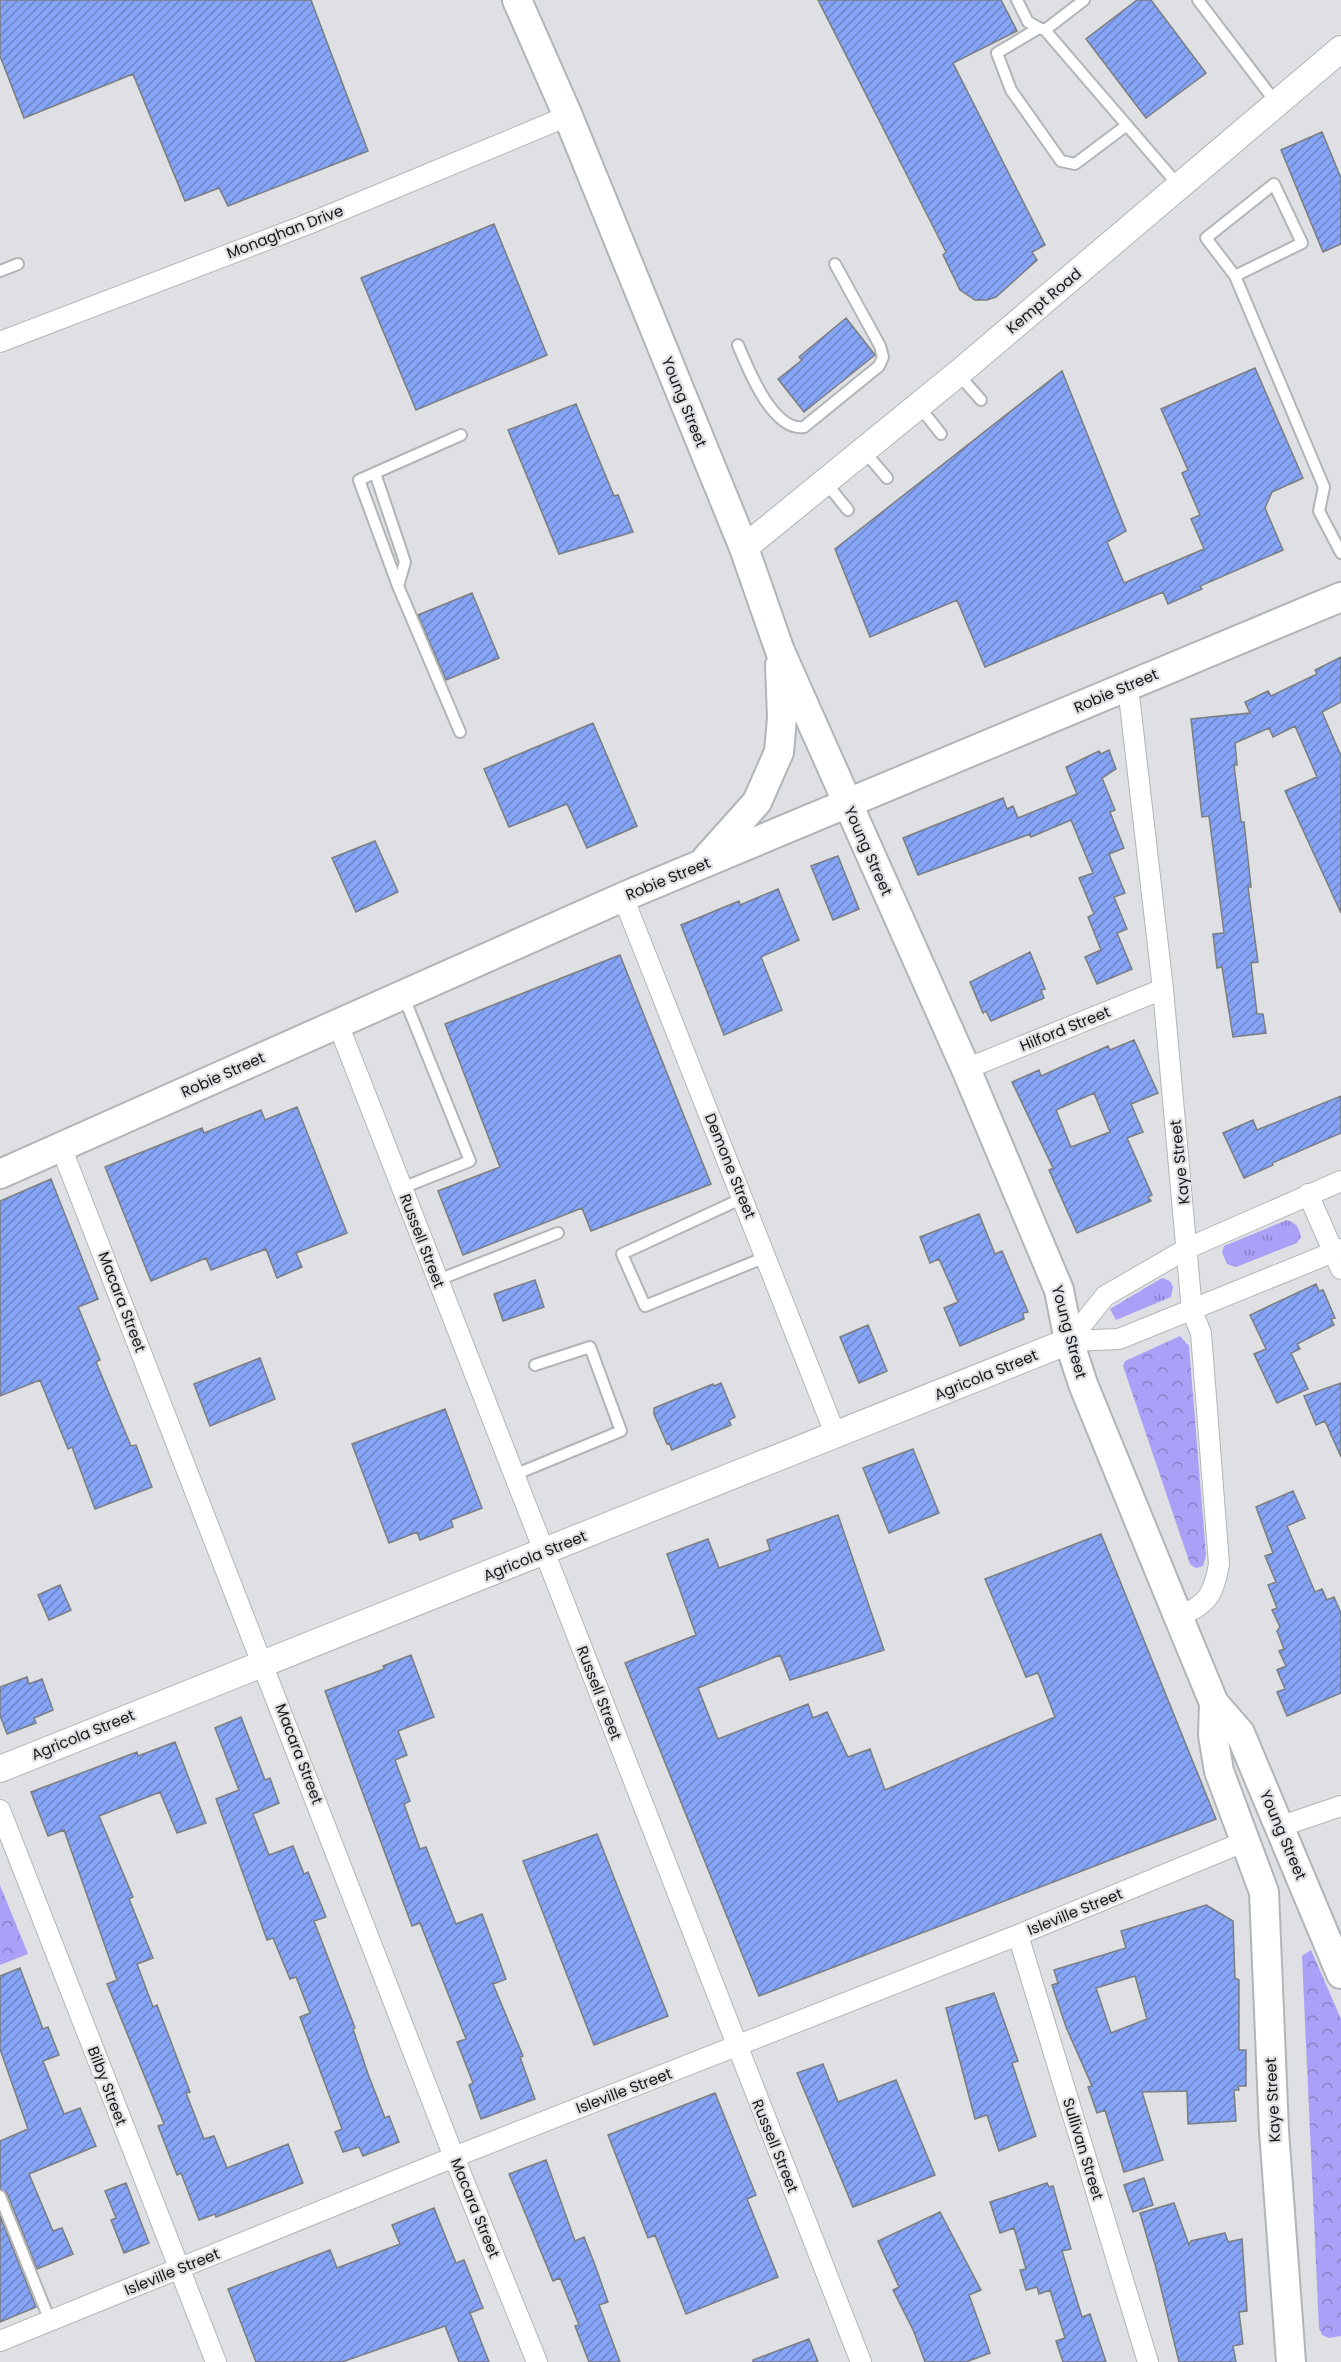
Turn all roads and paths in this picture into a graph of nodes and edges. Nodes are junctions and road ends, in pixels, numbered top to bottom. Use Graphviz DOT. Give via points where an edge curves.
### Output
graph roads {
  1 [pos="517,0"];
  2 [pos="1017,0"];
  3 [pos="1084,0"];
  4 [pos="1198,0"];
  5 [pos="1042,29"];
  6 [pos="1341,49"];
  7 [pos="1277,104"];
  8 [pos="568,116"];
  9 [pos="1127,125"];
  10 [pos="1179,186"];
  11 [pos="18,264"];
  12 [pos="835,264"];
  13 [pos="0,272"];
  14 [pos="1235,276"];
  15 [pos="0,342"];
  16 [pos="738,345"];
  17 [pos="958,373"];
  18 [pos="981,400"];
  19 [pos="918,406"];
  20 [pos="941,434"];
  21 [pos="461,435"];
  22 [pos="864,451"];
  23 [pos="375,473"];
  24 [pos="887,478"];
  25 [pos="825,482"];
  26 [pos="848,510"];
  27 [pos="744,548"];
  28 [pos="1341,553"];
  29 [pos="398,586"];
  30 [pos="1341,597"];
  31 [pos="780,651"];
  32 [pos="1128,687"];
  33 [pos="460,732"];
  34 [pos="846,802"];
  35 [pos="700,866"];
  36 [pos="623,897"];
  37 [pos="1163,989"];
  38 [pos="403,995"];
  39 [pos="338,1024"];
  40 [pos="966,1069"];
  41 [pos="61,1147"];
  42 [pos="0,1174"];
  43 [pos="1341,1181"];
  44 [pos="402,1188"];
  45 [pos="1308,1194"];
  46 [pos="743,1198"];
  47 [pos="558,1233"];
  48 [pos="1188,1248"];
  49 [pos="766,1257"];
  50 [pos="1338,1257"];
  51 [pos="438,1281"];
  52 [pos="1192,1311"];
  53 [pos="1069,1341"];
  54 [pos="535,1365"];
  55 [pos="836,1436"];
  56 [pos="514,1475"];
  57 [pos="545,1552"];
  58 [pos="1178,1616"];
  59 [pos="264,1662"];
  60 [pos="1214,1703"];
  61 [pos="0,1769"];
  62 [pos="1341,1806"];
  63 [pos="0,1810"];
  64 [pos="1279,1827"];
  65 [pos="1246,1841"];
  66 [pos="1018,1935"];
  67 [pos="1341,1974"];
  68 [pos="736,2048"];
  69 [pos="454,2157"];
  70 [pos="0,2196"];
  71 [pos="178,2269"];
  72 [pos="50,2321"];
  73 [pos="0,2341"];
  74 [pos="216,2362"];
  75 [pos="537,2362"];
  76 [pos="861,2362"];
  77 [pos="1148,2362"];
  78 [pos="1291,2362"];
  1 -- 8 [label="main road, Young Street"];
  2 -- 5 [label="lane" via="1028,22"];
  3 -- 5 [label="lane"];
  4 -- 7 [label="lane"];
  5 -- 9 [label="lane"];
  5 -- 9 [label="lane" via="996,53 1011,90 1061,161 1075,164"];
  6 -- 7 [label="street, Kempt Road"];
  7 -- 10 [label="street, Kempt Road"];
  8 -- 15 [label="street, Monaghan Drive" via="308,224"];
  8 -- 27 [label="main road, Young Street"];
  9 -- 10 [label="lane"];
  10 -- 17 [label="street, Kempt Road"];
  11 -- 13 [label="lane"];
  12 -- 16 [label="lane" via="880,346 883,357 879,366 804,427 795,428 786,424 757,388"];
  14 -- 14 [label="lane" via="1206,238 1274,184 1302,243"];
  14 -- 28 [label="lane" via="1324,487 1319,511"];
  17 -- 18 [label="lane"];
  17 -- 19 [label="street, Kempt Road"];
  19 -- 20 [label="lane"];
  19 -- 22 [label="street, Kempt Road"];
  21 -- 23 [label="lane"];
  22 -- 24 [label="lane"];
  22 -- 25 [label="street, Kempt Road"];
  23 -- 29 [label="lane" via="405,562"];
  23 -- 29 [label="lane" via="360,480"];
  25 -- 26 [label="lane"];
  25 -- 27 [label="street, Kempt Road"];
  27 -- 31 [label="main road, Young Street"];
  29 -- 33 [label="lane"];
  30 -- 32 [label="main road, Robie Street"];
  31 -- 34 [label="main road, Young Street"];
  31 -- 35 [label="main road" via="782,718 778,752 757,802"];
  32 -- 34 [label="main road, Robie Street"];
  32 -- 37 [label="street, Kaye Street"];
  34 -- 35 [label="main road, Robie Street"];
  34 -- 40 [label="main road, Young Street"];
  35 -- 36 [label="main road, Robie Street"];
  36 -- 38 [label="main road, Robie Street"];
  36 -- 46 [label="street, Demone Street"];
  37 -- 40 [label="street, Hilford Street"];
  37 -- 48 [label="street, Kaye Street"];
  38 -- 39 [label="main road, Robie Street"];
  38 -- 44 [label="lane" via="470,1161"];
  39 -- 41 [label="main road, Robie Street"];
  39 -- 44 [label="street, Russell Street"];
  40 -- 53 [label="main road, Young Street" via="1059,1290"];
  41 -- 42 [label="main road, Robie Street"];
  41 -- 59 [label="street, Macara Street"];
  43 -- 45 [label="street, Agricola Street"];
  44 -- 51 [label="street, Russell Street"];
  45 -- 48 [label="street, Agricola Street"];
  45 -- 50 [label="street"];
  46 -- 49 [label="street, Demone Street"];
  46 -- 49 [label="lane" via="622,1254 645,1306"];
  47 -- 51 [label="lane"];
  48 -- 52 [label="street, Kaye Street"];
  48 -- 53 [label="street, Agricola Street" via="1105,1296"];
  49 -- 55 [label="street, Demone Street"];
  50 -- 52 [label="street, Agricola Street"];
  51 -- 56 [label="street, Russell Street"];
  52 -- 53 [label="street, Agricola Street" via="1119,1339"];
  52 -- 58 [label="street, Kaye Street" via="1201,1333 1219,1564 1215,1588 1197,1609"];
  53 -- 55 [label="street, Agricola Street"];
  53 -- 58 [label="main road, Young Street"];
  54 -- 56 [label="lane" via="590,1347 621,1431"];
  55 -- 57 [label="street, Agricola Street"];
  56 -- 57 [label="street, Russell Street"];
  57 -- 59 [label="street, Agricola Street"];
  57 -- 68 [label="street, Russell Street"];
  58 -- 60 [label="main road, Young Street"];
  59 -- 61 [label="street, Agricola Street"];
  59 -- 69 [label="street, Macara Street"];
  60 -- 64 [label="main road, Young Street" via="1240,1733"];
  60 -- 65 [label="main road, Young Street" via="1213,1735 1219,1771"];
  62 -- 64 [label="street"];
  63 -- 71 [label="street, Bilby Street"];
  64 -- 67 [label="main road, Young Street"];
  65 -- 66 [label="street, Isleville Street"];
  65 -- 78 [label="main road, Kaye Street" via="1264,1892 1274,2131"];
  66 -- 68 [label="street, Isleville Street"];
  66 -- 77 [label="street, Sullivan Street"];
  68 -- 69 [label="street, Isleville Street"];
  68 -- 76 [label="street, Russell Street"];
  69 -- 71 [label="street, Isleville Street"];
  69 -- 75 [label="street, Macara Street"];
  70 -- 72 [label="lane"];
  71 -- 72 [label="street, Isleville Street"];
  71 -- 74 [label="street, Bilby Street"];
  72 -- 73 [label="street, Isleville Street"];
}
